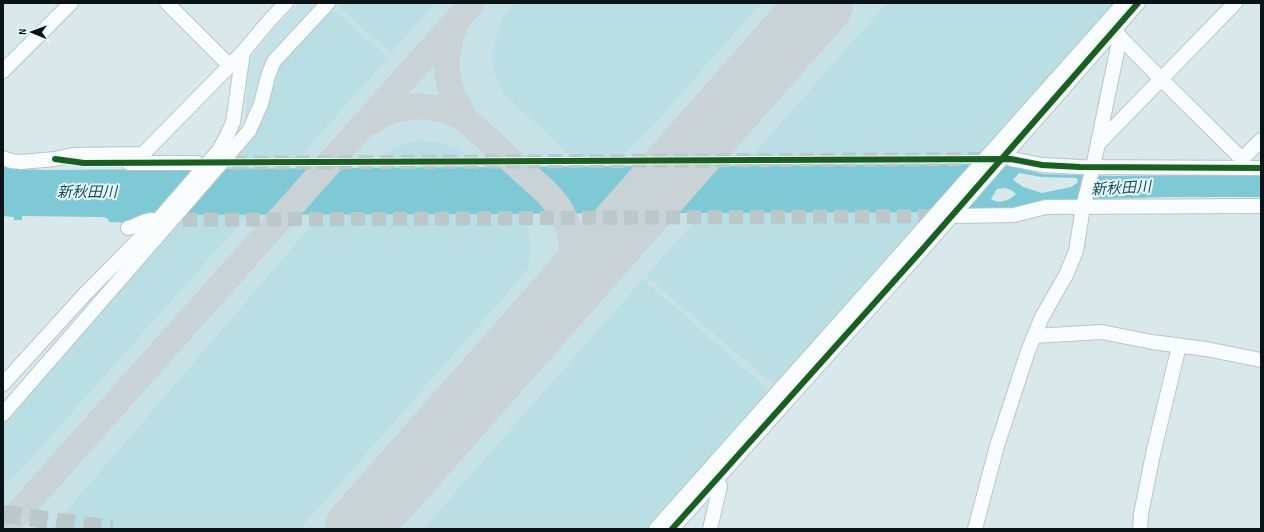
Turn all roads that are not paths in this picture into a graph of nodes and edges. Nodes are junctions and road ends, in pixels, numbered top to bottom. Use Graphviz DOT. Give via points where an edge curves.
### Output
graph roads {
  1 [pos="71,3"];
  2 [pos="167,3"];
  3 [pos="286,3"];
  4 [pos="328,3"];
  5 [pos="1124,3"];
  6 [pos="1138,3"];
  7 [pos="1235,3"];
  8 [pos="1118,33"];
  9 [pos="243,52"];
  10 [pos="229,65"];
  11 [pos="3,71"];
  12 [pos="1161,79"];
  13 [pos="1261,140"];
  14 [pos="1098,144"];
  15 [pos="3,158"];
  16 [pos="55,159"];
  17 [pos="1011,159"];
  18 [pos="197,163"];
  19 [pos="1244,163"];
  20 [pos="1261,168"];
  21 [pos="1092,170"];
  22 [pos="1084,204"];
  23 [pos="1261,206"];
  24 [pos="956,216"];
  25 [pos="152,220"];
  26 [pos="128,228"];
  27 [pos="1034,336"];
  28 [pos="1179,346"];
  29 [pos="1261,360"];
  30 [pos="3,384"];
  31 [pos="3,414"];
  32 [pos="716,480"];
  33 [pos="656,529"];
  34 [pos="672,529"];
  35 [pos="710,529"];
  36 [pos="975,529"];
  37 [pos="1140,529"];
  1 -- 11 [label="street"];
  2 -- 10 [label="street"];
  3 -- 9 [label="street"];
  4 -- 31 [label="street" via="274,61 261,104 249,131"];
  5 -- 33 [label="street"];
  6 -- 8 [label="street"];
  7 -- 12 [label="street"];
  8 -- 12 [label="street"];
  8 -- 14 [label="street"];
  8 -- 32 [label="street"];
  9 -- 10 [label="street"];
  9 -- 30 [label="street" via="233,122 219,150 158,220 85,294"];
  10 -- 16 [label="street" via="142,154 73,154"];
  12 -- 14 [label="street"];
  12 -- 19 [label="street"];
  13 -- 19 [label="street"];
  14 -- 21 [label="street"];
  15 -- 16 [label="street" via="21,162"];
  16 -- 18 [label="street" via="84,163"];
  17 -- 21 [label="street"];
  19 -- 20 [label="street"];
  19 -- 21 [label="street"];
  21 -- 22 [label="street"];
  22 -- 23 [label="street"];
  22 -- 24 [label="street" via="1014,215"];
  22 -- 27 [label="street" via="1076,251"];
  25 -- 26 [label="street" via="145,220 135,227"];
  27 -- 28 [label="street" via="1102,332"];
  27 -- 36 [label="street" via="997,446"];
  28 -- 29 [label="street"];
  28 -- 37 [label="street" via="1141,514"];
  32 -- 34 [label="street"];
  32 -- 35 [label="street" via="720,486"];
}
